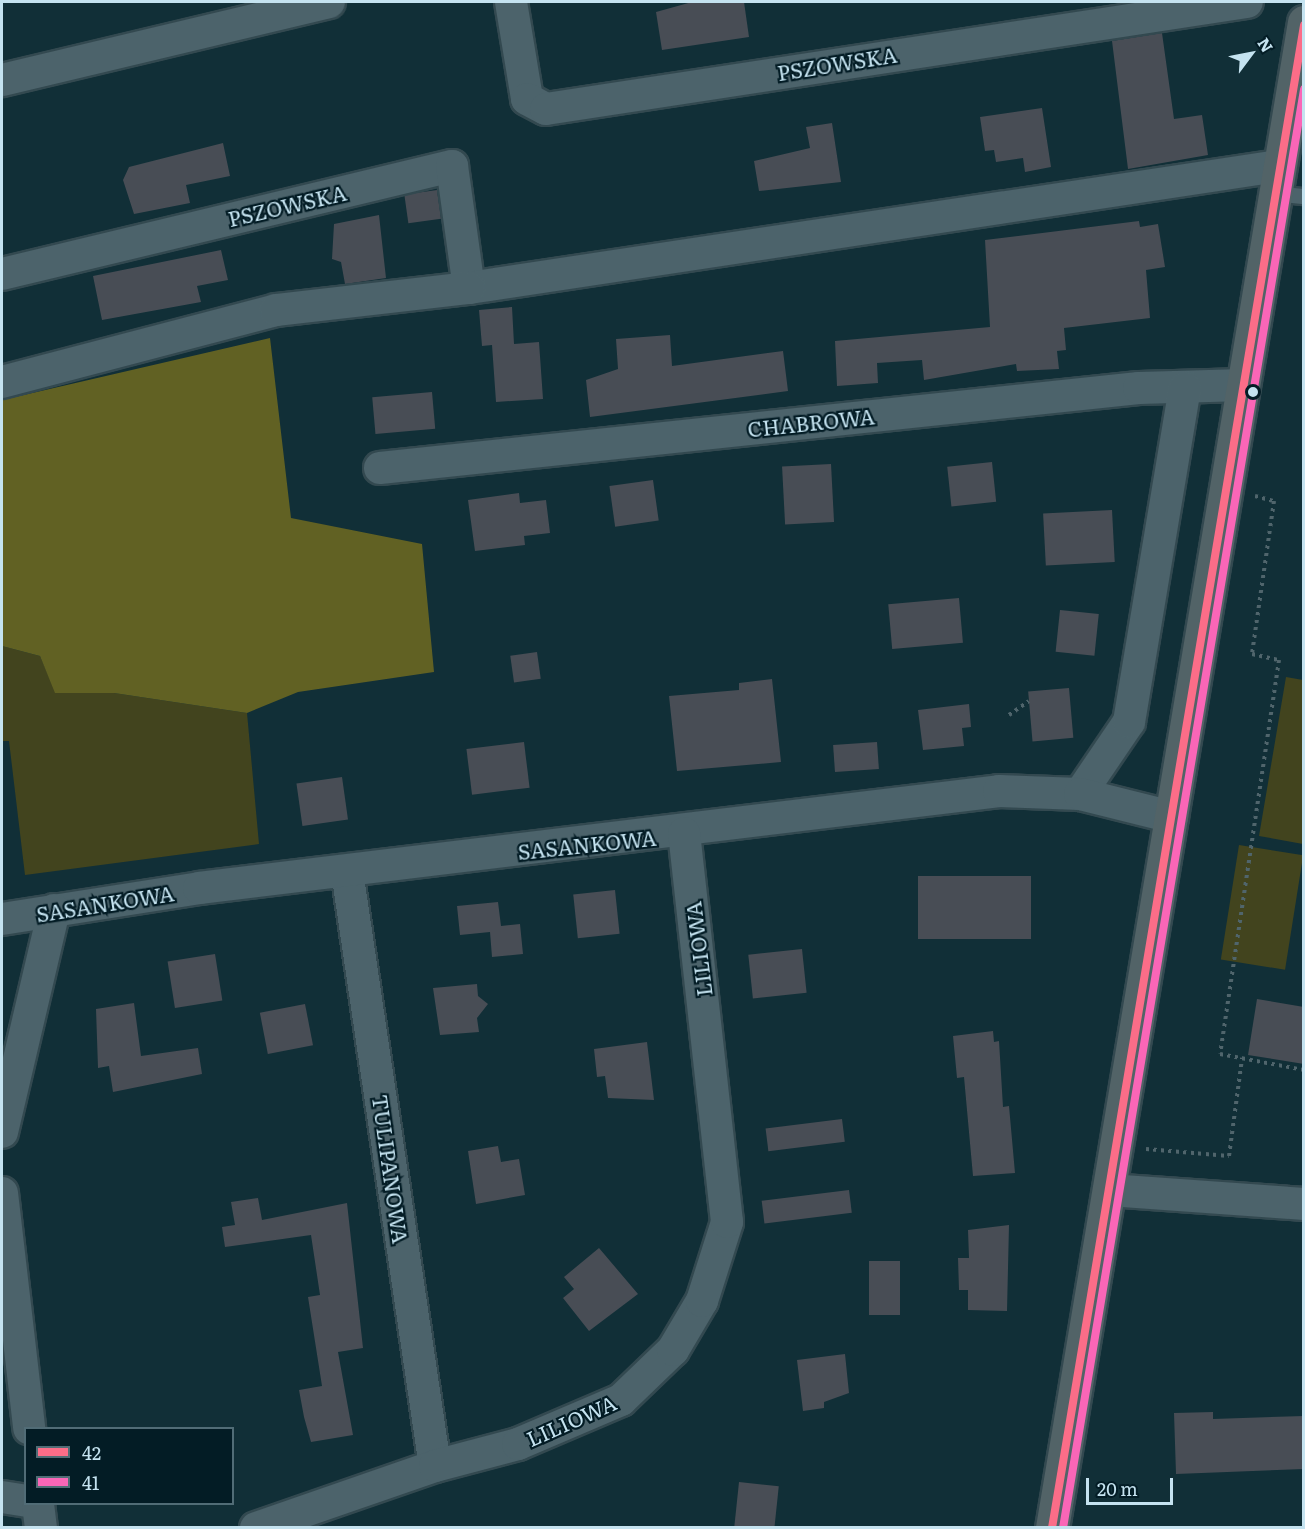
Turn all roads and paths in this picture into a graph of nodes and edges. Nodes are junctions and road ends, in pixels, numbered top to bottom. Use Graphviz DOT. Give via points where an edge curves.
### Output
graph roads {
  1 [pos="329,2"];
  2 [pos="511,2"];
  3 [pos="1247,2"];
  4 [pos="1304,22"];
  5 [pos="2,80"];
  6 [pos="1285,185"];
  7 [pos="2,274"];
  8 [pos="470,288"];
  9 [pos="2,382"];
  10 [pos="1244,385"];
  11 [pos="1185,388"];
  12 [pos="380,468"];
  13 [pos="1250,495"];
  14 [pos="1029,701"];
  15 [pos="1009,715"];
  16 [pos="1080,794"];
  17 [pos="1172,817"];
  18 [pos="684,833"];
  19 [pos="347,871"];
  20 [pos="54,910"];
  21 [pos="2,919"];
  22 [pos="1242,1058"];
  23 [pos="1304,1070"];
  24 [pos="2,1132"];
  25 [pos="1150,1149"];
  26 [pos="1109,1190"];
  27 [pos="2,1193"];
  28 [pos="1304,1204"];
  29 [pos="29,1427"];
  30 [pos="435,1466"];
  31 [pos="2,1497"];
  32 [pos="24,1501"];
  33 [pos="38,1505"];
  34 [pos="41,1527"];
  35 [pos="256,1527"];
  36 [pos="1052,1527"];
  1 -- 5 [label="street"];
  2 -- 3 [label="street, PSZOWSKA" via="527,99 546,109"];
  4 -- 6 [label="main road"];
  6 -- 8 [label="street"];
  6 -- 10 [label="main road"];
  7 -- 8 [label="street, PSZOWSKA" via="452,166"];
  8 -- 9 [label="street" via="276,310"];
  10 -- 11 [label="street, CHABROWA"];
  10 -- 17 [label="main road"];
  11 -- 12 [label="street, CHABROWA" via="1139,388"];
  11 -- 16 [label="street" via="1129,722"];
  13 -- 22 [label="path" via="1274,501 1252,654 1279,660 1220,1054"];
  14 -- 15 [label="path"];
  16 -- 17 [label="street, SASANKOWA"];
  16 -- 18 [label="street, SASANKOWA" via="999,791"];
  17 -- 26 [label="main road"];
  18 -- 19 [label="street, SASANKOWA"];
  18 -- 30 [label="street, LILIOWA" via="727,1222 702,1301 673,1350 621,1400 518,1444"];
  19 -- 20 [label="street, SASANKOWA"];
  19 -- 30 [label="street, TULIPANOWA"];
  20 -- 21 [label="street, SASANKOWA"];
  20 -- 24 [label="street"];
  22 -- 23 [label="path"];
  22 -- 25 [label="path" via="1229,1156"];
  26 -- 28 [label="street"];
  26 -- 36 [label="main road"];
  27 -- 29 [label="street"];
  30 -- 35 [label="street, LILIOWA"];
  31 -- 32 [label="street"];
  33 -- 34 [label="street"];
}
